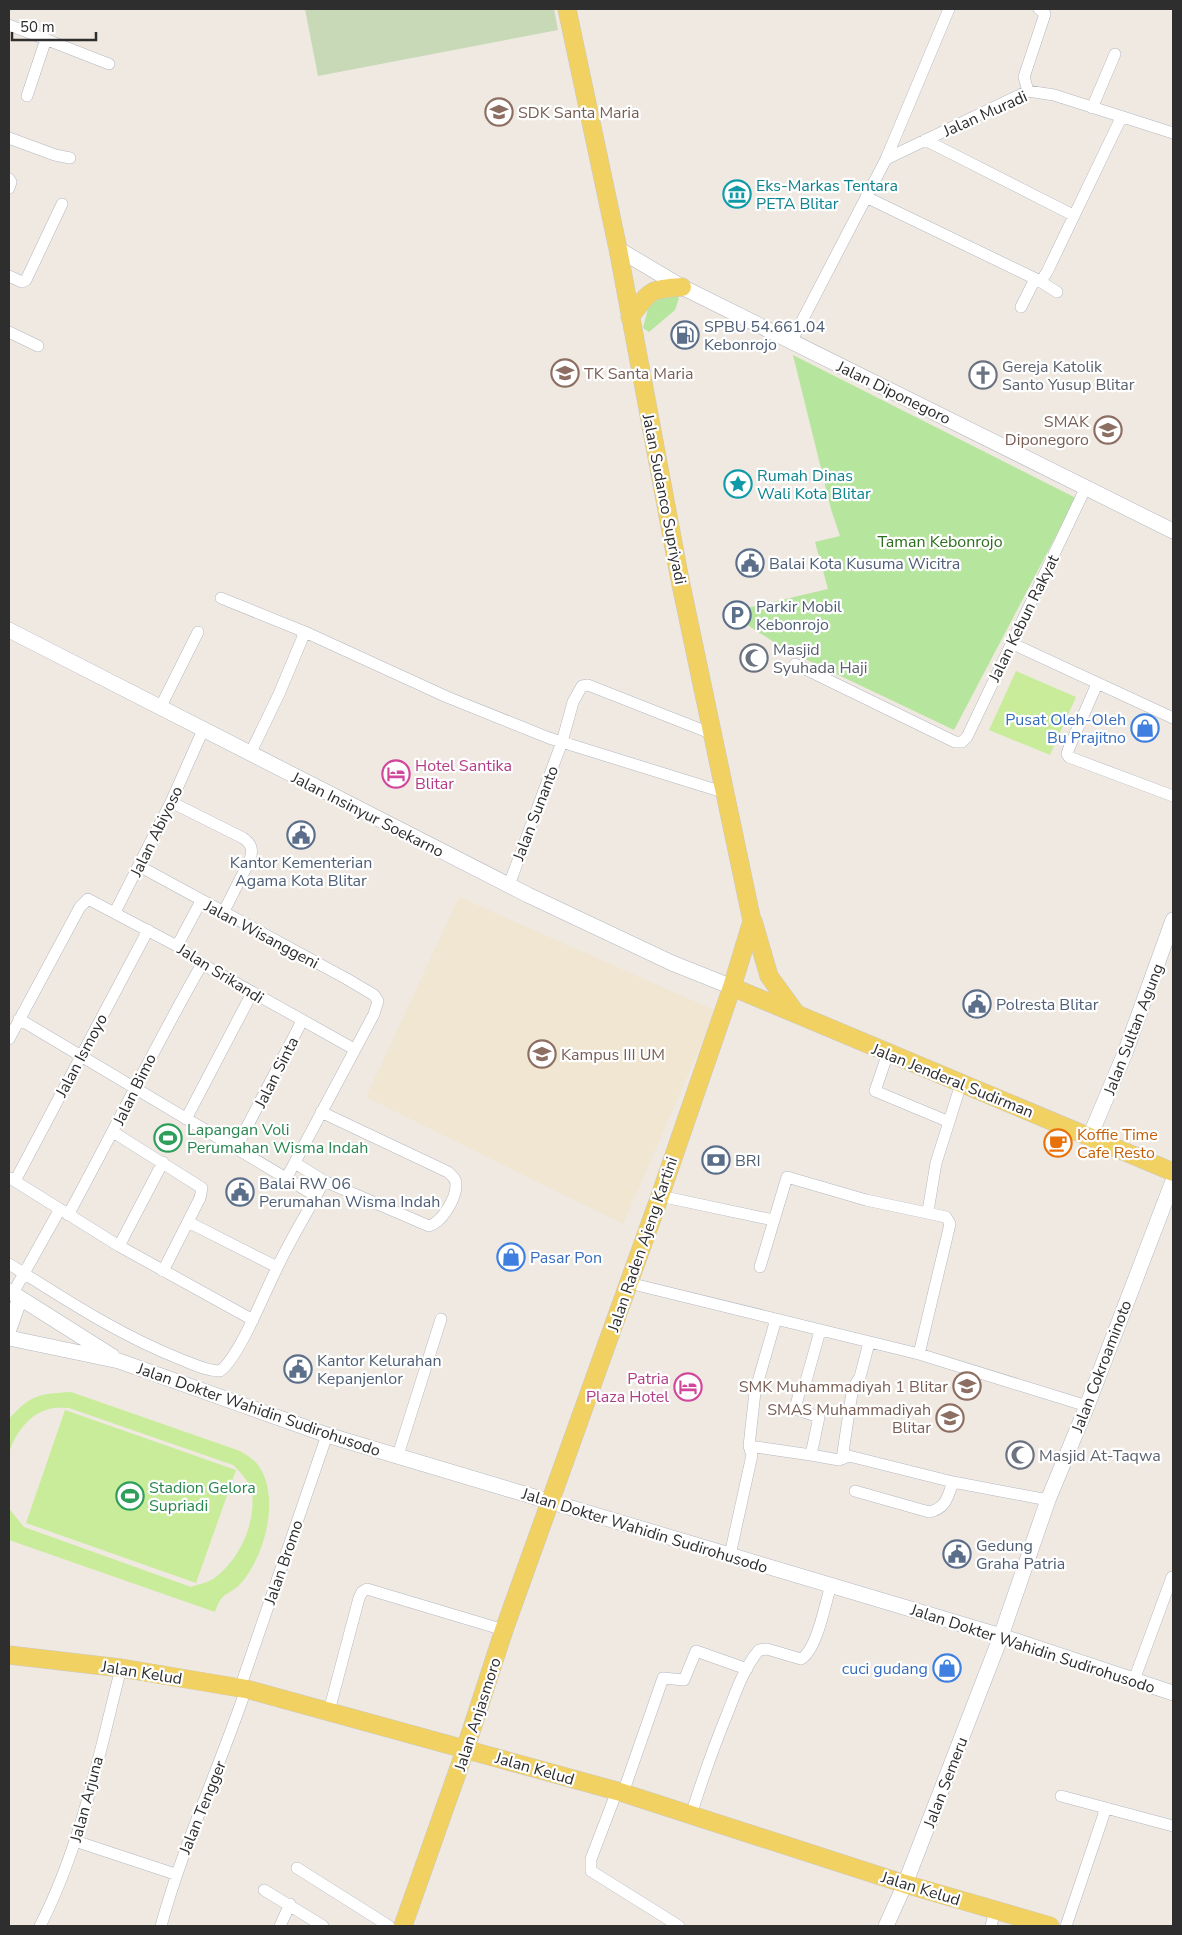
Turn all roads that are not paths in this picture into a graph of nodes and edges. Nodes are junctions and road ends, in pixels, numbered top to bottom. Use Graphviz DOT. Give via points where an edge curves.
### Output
graph roads {
  1 [pos="567,9"];
  2 [pos="948,9"];
  3 [pos="1039,9"];
  4 [pos="9,25"];
  5 [pos="46,39"];
  6 [pos="1115,54"];
  7 [pos="109,64"];
  8 [pos="1028,91"];
  9 [pos="27,96"];
  10 [pos="1092,108"];
  11 [pos="1121,118"];
  12 [pos="1173,133"];
  13 [pos="9,138"];
  14 [pos="925,140"];
  15 [pos="70,158"];
  16 [pos="886,158"];
  17 [pos="9,179"];
  18 [pos="9,188"];
  19 [pos="866,197"];
  20 [pos="62,204"];
  21 [pos="1073,215"];
  22 [pos="618,249"];
  23 [pos="9,276"];
  24 [pos="1037,279"];
  25 [pos="682,287"];
  26 [pos="1057,292"];
  27 [pos="1021,307"];
  28 [pos="630,317"];
  29 [pos="9,332"];
  30 [pos="792,342"];
  31 [pos="38,346"];
  32 [pos="1086,487"];
  33 [pos="1173,531"];
  34 [pos="222,598"];
  35 [pos="9,630"];
  36 [pos="198,632"];
  37 [pos="305,632"];
  38 [pos="1011,642"];
  39 [pos="794,664"];
  40 [pos="1097,684"];
  41 [pos="160,708"];
  42 [pos="1173,718"];
  43 [pos="713,728"];
  44 [pos="203,730"];
  45 [pos="562,742"];
  46 [pos="250,754"];
  47 [pos="726,793"];
  48 [pos="1173,796"];
  49 [pos="170,802"];
  50 [pos="139,866"];
  51 [pos="508,885"];
  52 [pos="201,901"];
  53 [pos="115,912"];
  54 [pos="222,913"];
  55 [pos="1173,920"];
  56 [pos="752,921"];
  57 [pos="148,930"];
  58 [pos="177,946"];
  59 [pos="202,964"];
  60 [pos="732,987"];
  61 [pos="252,993"];
  62 [pos="798,1016"];
  63 [pos="19,1019"];
  64 [pos="302,1022"];
  65 [pos="9,1039"];
  66 [pos="354,1050"];
  67 [pos="888,1053"];
  68 [pos="82,1055"];
  69 [pos="961,1084"];
  70 [pos="134,1086"];
  71 [pos="320,1112"];
  72 [pos="186,1119"];
  73 [pos="947,1121"];
  74 [pos="113,1132"];
  75 [pos="1090,1136"];
  76 [pos="236,1148"];
  77 [pos="163,1162"];
  78 [pos="295,1163"];
  79 [pos="1173,1172"];
  80 [pos="12,1179"];
  81 [pos="286,1179"];
  82 [pos="324,1180"];
  83 [pos="1173,1181"];
  84 [pos="316,1196"];
  85 [pos="660,1196"];
  86 [pos="64,1212"];
  87 [pos="928,1212"];
  88 [pos="773,1220"];
  89 [pos="188,1222"];
  90 [pos="119,1246"];
  91 [pos="9,1264"];
  92 [pos="760,1267"];
  93 [pos="277,1268"];
  94 [pos="163,1271"];
  95 [pos="24,1274"];
  96 [pos="629,1282"];
  97 [pos="14,1293"];
  98 [pos="776,1319"];
  99 [pos="253,1320"];
  100 [pos="441,1320"];
  101 [pos="9,1329"];
  102 [pos="820,1331"];
  103 [pos="9,1338"];
  104 [pos="869,1343"];
  105 [pos="919,1354"];
  106 [pos="120,1361"];
  107 [pos="1087,1406"];
  108 [pos="327,1435"];
  109 [pos="749,1446"];
  110 [pos="811,1455"];
  111 [pos="398,1456"];
  112 [pos="842,1459"];
  113 [pos="953,1482"];
  114 [pos="855,1492"];
  115 [pos="1048,1500"];
  116 [pos="551,1501"];
  117 [pos="730,1555"];
  118 [pos="1172,1577"];
  119 [pos="831,1585"];
  120 [pos="504,1630"];
  121 [pos="1001,1636"];
  122 [pos="9,1654"];
  123 [pos="121,1668"];
  124 [pos="747,1669"];
  125 [pos="1134,1680"];
  126 [pos="243,1689"];
  127 [pos="1173,1693"];
  128 [pos="329,1712"];
  129 [pos="465,1748"];
  130 [pos="620,1792"];
  131 [pos="1060,1796"];
  132 [pos="1106,1808"];
  133 [pos="691,1814"];
  134 [pos="1173,1826"];
  135 [pos="75,1841"];
  136 [pos="297,1868"];
  137 [pos="175,1874"];
  138 [pos="906,1884"];
  139 [pos="264,1890"];
  140 [pos="290,1904"];
  141 [pos="993,1918"];
  142 [pos="165,1925"];
  143 [pos="402,1925"];
  144 [pos="40,1926"];
  145 [pos="280,1926"];
  146 [pos="323,1926"];
  147 [pos="679,1926"];
  148 [pos="886,1926"];
  149 [pos="1050,1926"];
  150 [pos="1066,1926"];
  1 -- 22 [label="main road, Jalan Sudanco Supriyadi"];
  2 -- 16 [label="street"];
  3 -- 8 [label="street" via="1045,14 1024,77"];
  4 -- 5 [label="street"];
  5 -- 7 [label="street"];
  5 -- 9 [label="street"];
  6 -- 10 [label="street"];
  8 -- 10 [label="street, Jalan Muradi" via="1054,95"];
  8 -- 14 [label="street, Jalan Muradi"];
  10 -- 11 [label="street, Jalan Muradi"];
  11 -- 12 [label="street, Jalan Muradi"];
  11 -- 21 [label="street"];
  13 -- 15 [label="street"];
  14 -- 16 [label="street, Jalan Muradi"];
  14 -- 21 [label="street"];
  16 -- 19 [label="street"];
  17 -- 18 [label="street"];
  19 -- 24 [label="street"];
  19 -- 30 [label="street"];
  20 -- 23 [label="street" via="26,280 20,282"];
  21 -- 24 [label="street" via="1047,272 1043,278"];
  22 -- 25 [label="main road, Jalan Diponegoro"];
  22 -- 28 [label="main road, Jalan Sudanco Supriyadi"];
  24 -- 26 [label="street"];
  24 -- 27 [label="street"];
  25 -- 28 [label="main road" via="657,288"];
  25 -- 30 [label="main road, Jalan Diponegoro"];
  28 -- 43 [label="main road, Jalan Sudanco Supriyadi"];
  29 -- 31 [label="street"];
  30 -- 32 [label="main road, Jalan Diponegoro"];
  32 -- 33 [label="main road, Jalan Diponegoro"];
  32 -- 38 [label="street, Jalan Kebun Rakyat"];
  34 -- 37 [label="street"];
  35 -- 41 [label="main road, Jalan Insinyur Soekarno"];
  36 -- 41 [label="street"];
  37 -- 45 [label="street" via="447,697"];
  37 -- 46 [label="street"];
  38 -- 39 [label="street, Jalan Kebun Rakyat" via="962,742 955,742"];
  38 -- 40 [label="street"];
  40 -- 42 [label="street"];
  40 -- 48 [label="street" via="1069,748 1069,757"];
  41 -- 44 [label="main road, Jalan Insinyur Soekarno"];
  43 -- 45 [label="street, Jalan Sunanto" via="588,685 582,686 577,694"];
  43 -- 47 [label="main road, Jalan Sudanco Supriyadi"];
  44 -- 46 [label="main road, Jalan Insinyur Soekarno"];
  44 -- 49 [label="street, Jalan Abiyoso"];
  45 -- 47 [label="street"];
  45 -- 51 [label="street, Jalan Sunanto"];
  46 -- 51 [label="main road, Jalan Insinyur Soekarno"];
  47 -- 56 [label="main road, Jalan Sudanco Supriyadi"];
  49 -- 50 [label="street, Jalan Abiyoso"];
  49 -- 54 [label="street" via="243,838 251,846 250,860"];
  50 -- 52 [label="street, Jalan Wisanggeni"];
  50 -- 53 [label="street, Jalan Abiyoso"];
  51 -- 60 [label="main road, Jalan Insinyur Soekarno" via="672,963"];
  52 -- 54 [label="street, Jalan Wisanggeni"];
  52 -- 58 [label="street"];
  53 -- 57 [label="street, Jalan Srikandi"];
  53 -- 63 [label="street, Jalan Srikandi" via="88,899 80,907"];
  54 -- 66 [label="street, Jalan Wisanggeni" via="374,996 377,1006"];
  55 -- 75 [label="main road, Jalan Sultan Agung" via="1125,1053"];
  56 -- 60 [label="main road, Jalan Sudanco Supriyadi"];
  56 -- 62 [label="main road" via="769,976"];
  57 -- 58 [label="street, Jalan Srikandi"];
  57 -- 68 [label="street, Jalan Ismoyo"];
  58 -- 59 [label="street, Jalan Srikandi"];
  59 -- 61 [label="street, Jalan Srikandi"];
  59 -- 70 [label="street, Jalan Bimo"];
  60 -- 62 [label="main road, Jalan Jenderal Sudirman"];
  60 -- 85 [label="main road, Jalan Raden Ajeng Kartini"];
  61 -- 64 [label="street, Jalan Srikandi"];
  61 -- 72 [label="street"];
  62 -- 67 [label="main road, Jalan Jenderal Sudirman"];
  63 -- 65 [label="street"];
  63 -- 68 [label="street"];
  64 -- 66 [label="street, Jalan Srikandi"];
  64 -- 76 [label="street, Jalan Sinta"];
  66 -- 71 [label="street"];
  67 -- 69 [label="main road, Jalan Jenderal Sudirman"];
  67 -- 73 [label="street" via="875,1091"];
  68 -- 70 [label="street"];
  68 -- 80 [label="street, Jalan Ismoyo"];
  69 -- 73 [label="street"];
  69 -- 75 [label="main road, Jalan Jenderal Sudirman"];
  70 -- 72 [label="street"];
  70 -- 74 [label="street, Jalan Bimo"];
  71 -- 78 [label="street"];
  71 -- 82 [label="street" via="448,1172 456,1184 439,1221 429,1226"];
  72 -- 76 [label="street"];
  73 -- 87 [label="street"];
  74 -- 77 [label="street"];
  74 -- 86 [label="street, Jalan Bimo"];
  75 -- 79 [label="main road, Jalan Jenderal Sudirman"];
  76 -- 81 [label="street"];
  77 -- 89 [label="street" via="202,1188"];
  77 -- 90 [label="street"];
  78 -- 81 [label="street"];
  78 -- 82 [label="street"];
  80 -- 86 [label="street"];
  81 -- 84 [label="street"];
  82 -- 84 [label="street"];
  83 -- 107 [label="main road, Jalan Cokroaminoto"];
  84 -- 93 [label="street"];
  85 -- 88 [label="street"];
  85 -- 96 [label="main road, Jalan Raden Ajeng Kartini"];
  86 -- 90 [label="street"];
  86 -- 95 [label="street, Jalan Bimo"];
  87 -- 88 [label="street" via="866,1200 790,1176 785,1179"];
  87 -- 105 [label="street" via="946,1217 950,1224"];
  88 -- 92 [label="street"];
  89 -- 93 [label="street"];
  89 -- 94 [label="street"];
  90 -- 94 [label="street"];
  91 -- 95 [label="street"];
  93 -- 99 [label="street"];
  94 -- 99 [label="street"];
  95 -- 97 [label="street, Jalan Bimo"];
  95 -- 99 [label="street" via="124,1333 160,1351 214,1371 220,1371 229,1362"];
  96 -- 98 [label="street"];
  96 -- 116 [label="main road, Jalan Raden Ajeng Kartini"];
  97 -- 101 [label="main road"];
  97 -- 106 [label="main road, Jalan Dokter Wahidin Sudirohusodo"];
  98 -- 102 [label="street"];
  98 -- 109 [label="street" via="755,1392"];
  100 -- 111 [label="street"];
  102 -- 104 [label="street"];
  102 -- 110 [label="street" via="795,1409 819,1416"];
  103 -- 106 [label="main road, Jalan Dokter Wahidin Sudirohusodo"];
  104 -- 105 [label="street"];
  104 -- 112 [label="street" via="850,1399"];
  105 -- 107 [label="street"];
  106 -- 108 [label="main road, Jalan Dokter Wahidin Sudirohusodo"];
  107 -- 115 [label="main road, Jalan Cokroaminoto"];
  108 -- 111 [label="main road, Jalan Dokter Wahidin Sudirohusodo"];
  108 -- 126 [label="street, Jalan Bromo"];
  109 -- 110 [label="street"];
  109 -- 117 [label="street" via="752,1455"];
  110 -- 112 [label="street"];
  111 -- 116 [label="main road, Jalan Dokter Wahidin Sudirohusodo"];
  112 -- 113 [label="street" via="849,1456"];
  113 -- 114 [label="street" via="946,1504 929,1512"];
  113 -- 115 [label="street"];
  115 -- 121 [label="main road, Jalan Cokroaminoto"];
  116 -- 117 [label="main road, Jalan Dokter Wahidin Sudirohusodo"];
  116 -- 120 [label="main road, Jalan Anjasmoro"];
  117 -- 119 [label="main road, Jalan Dokter Wahidin Sudirohusodo"];
  118 -- 125 [label="street"];
  119 -- 121 [label="main road, Jalan Dokter Wahidin Sudirohusodo"];
  119 -- 124 [label="street" via="806,1656 800,1659 761,1650"];
  120 -- 128 [label="street" via="368,1589 359,1598"];
  120 -- 129 [label="main road, Jalan Anjasmoro"];
  121 -- 125 [label="main road, Jalan Dokter Wahidin Sudirohusodo"];
  121 -- 138 [label="main road, Jalan Semeru"];
  122 -- 123 [label="main road, Jalan Kelud"];
  123 -- 126 [label="main road, Jalan Kelud"];
  123 -- 135 [label="street, Jalan Arjuna"];
  124 -- 130 [label="street" via="696,1651 684,1680 663,1678"];
  124 -- 133 [label="street" via="712,1749"];
  125 -- 127 [label="main road, Jalan Dokter Wahidin Sudirohusodo"];
  126 -- 128 [label="main road, Jalan Kelud"];
  126 -- 137 [label="street, Jalan Tengger" via="226,1748"];
  128 -- 129 [label="main road, Jalan Kelud"];
  129 -- 130 [label="main road, Jalan Kelud"];
  129 -- 143 [label="main road, Jalan Anjasmoro"];
  130 -- 133 [label="main road, Jalan Kelud"];
  130 -- 147 [label="street" via="591,1858 591,1870"];
  131 -- 132 [label="street"];
  132 -- 134 [label="street"];
  132 -- 150 [label="street"];
  133 -- 138 [label="main road, Jalan Kelud"];
  135 -- 137 [label="street"];
  135 -- 144 [label="street, Jalan Arjuna"];
  136 -- 143 [label="street"];
  137 -- 142 [label="street, Jalan Tengger"];
  138 -- 141 [label="main road, Jalan Kelud"];
  138 -- 148 [label="main road, Jalan Semeru"];
  139 -- 140 [label="street"];
  140 -- 145 [label="street"];
  140 -- 146 [label="street"];
  141 -- 149 [label="main road, Jalan Kelud"];
}
